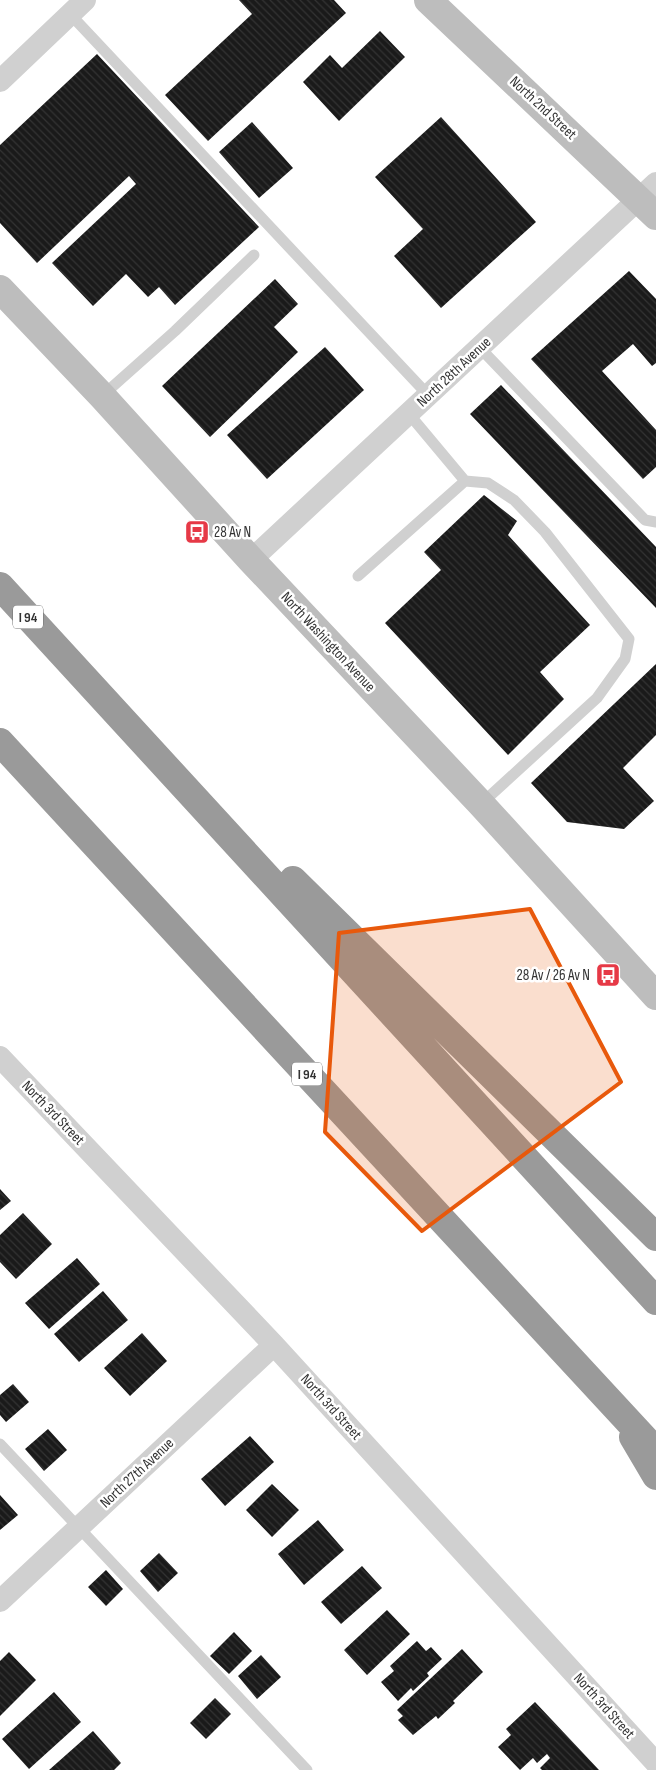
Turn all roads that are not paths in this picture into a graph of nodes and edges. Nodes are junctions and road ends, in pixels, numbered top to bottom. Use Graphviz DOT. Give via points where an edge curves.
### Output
graph roads {
  1 [pos="428,0"];
  2 [pos="78,7"];
  3 [pos="0,81"];
  4 [pos="650,199"];
  5 [pos="254,255"];
  6 [pos="0,289"];
  7 [pos="480,348"];
  8 [pos="102,396"];
  9 [pos="429,396"];
  10 [pos="409,414"];
  11 [pos="465,481"];
  12 [pos="656,522"];
  13 [pos="251,560"];
  14 [pos="358,576"];
  15 [pos="0,586"];
  16 [pos="56,647"];
  17 [pos="0,742"];
  18 [pos="481,804"];
  19 [pos="656,995"];
  20 [pos="0,1057"];
  21 [pos="656,1237"];
  22 [pos="656,1301"];
  23 [pos="274,1345"];
  24 [pos="614,1406"];
  25 [pos="0,1444"];
  26 [pos="656,1451"];
  27 [pos="656,1476"];
  28 [pos="78,1528"];
  29 [pos="0,1601"];
  30 [pos="656,1763"];
  31 [pos="307,1770"];
  1 -- 4 [label="street, North 2nd Street"];
  2 -- 3 [label="street"];
  2 -- 9 [label="lane"];
  4 -- 7 [label="street, North 28th Avenue"];
  5 -- 8 [label="lane"];
  6 -- 8 [label="street, North Washington Avenue"];
  7 -- 9 [label="street, North 28th Avenue"];
  7 -- 12 [label="lane" via="645,520"];
  8 -- 13 [label="street, North Washington Avenue"];
  9 -- 10 [label="street, North 28th Avenue"];
  10 -- 11 [label="lane"];
  10 -- 13 [label="street, North 28th Avenue"];
  11 -- 14 [label="lane"];
  11 -- 18 [label="lane" via="488,482 514,500 545,532 628,639 625,660 597,698"];
  13 -- 18 [label="street, North Washington Avenue"];
  15 -- 16 [label="highway, I 94"];
  16 -- 21 [label="highway"];
  16 -- 22 [label="highway, I 94"];
  17 -- 24 [label="highway, I 94"];
  18 -- 19 [label="street, North Washington Avenue"];
  20 -- 23 [label="street, North 3rd Street"];
  23 -- 28 [label="street, North 27th Avenue"];
  23 -- 30 [label="street, North 3rd Street"];
  24 -- 26 [label="highway, I 94"];
  24 -- 27 [label="highway"];
  25 -- 28 [label="lane"];
  28 -- 29 [label="street, North 27th Avenue"];
  28 -- 31 [label="lane"];
}
